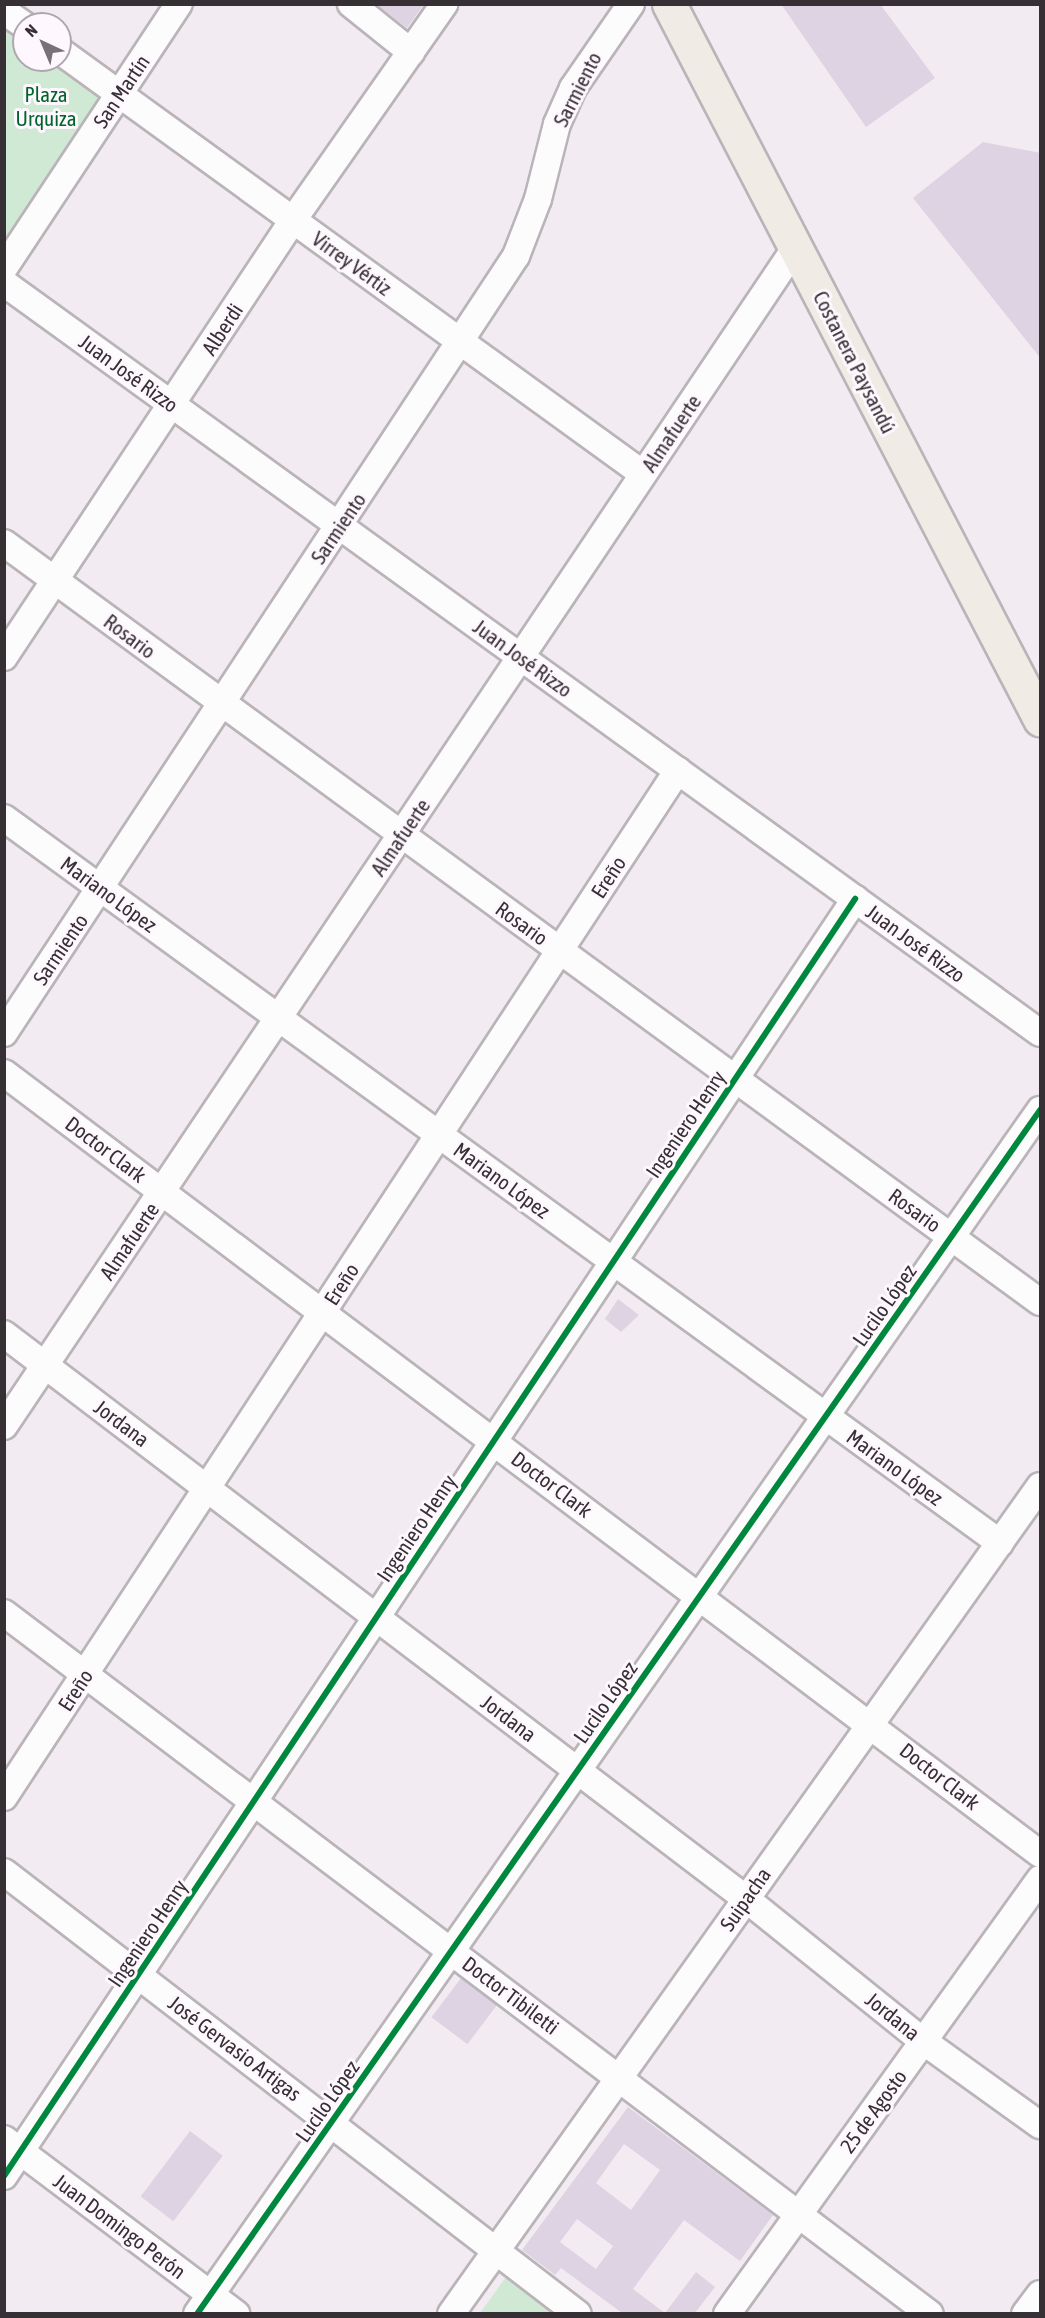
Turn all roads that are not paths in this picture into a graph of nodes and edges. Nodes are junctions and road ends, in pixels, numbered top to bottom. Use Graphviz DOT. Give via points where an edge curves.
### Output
graph roads {
  1 [pos="179,4"];
  2 [pos="351,4"];
  3 [pos="444,4"];
  4 [pos="631,4"];
  5 [pos="669,4"];
  6 [pos="411,52"];
  7 [pos="72,60"];
  8 [pos="119,94"];
  9 [pos="293,220"];
  10 [pos="795,248"];
  11 [pos="4,268"];
  12 [pos="4,283"];
  13 [pos="462,344"];
  14 [pos="173,404"];
  15 [pos="643,474"];
  16 [pos="340,525"];
  17 [pos="4,543"];
  18 [pos="56,580"];
  19 [pos="520,656"];
  20 [pos="4,657"];
  21 [pos="223,704"];
  22 [pos="1041,719"];
  23 [pos="678,770"];
  24 [pos="4,818"];
  25 [pos="402,835"];
  26 [pos="101,888"];
  27 [pos="855,899"];
  28 [pos="560,950"];
  29 [pos="279,1017"];
  30 [pos="4,1033"];
  31 [pos="1041,1033"];
  32 [pos="4,1073"];
  33 [pos="735,1079"];
  34 [pos="1041,1110"];
  35 [pos="439,1134"];
  36 [pos="162,1191"];
  37 [pos="952,1237"];
  38 [pos="614,1262"];
  39 [pos="1041,1302"];
  40 [pos="323,1312"];
  41 [pos="4,1334"];
  42 [pos="46,1365"];
  43 [pos="826,1416"];
  44 [pos="4,1426"];
  45 [pos="494,1441"];
  46 [pos="1041,1486"];
  47 [pos="207,1488"];
  48 [pos="1000,1543"];
  49 [pos="701,1595"];
  50 [pos="4,1613"];
  51 [pos="376,1617"];
  52 [pos="85,1674"];
  53 [pos="869,1721"];
  54 [pos="578,1770"];
  55 [pos="4,1797"];
  56 [pos="254,1802"];
  57 [pos="1041,1854"];
  58 [pos="4,1872"];
  59 [pos="1041,1879"];
  60 [pos="745,1898"];
  61 [pos="452,1951"];
  62 [pos="139,1975"];
  63 [pos="923,2041"];
  64 [pos="620,2078"];
  65 [pos="333,2121"];
  66 [pos="1041,2125"];
  67 [pos="13,2145"];
  68 [pos="4,2176"];
  69 [pos="797,2216"];
  70 [pos="495,2249"];
  71 [pos="1041,2294"];
  72 [pos="204,2304"];
  73 [pos="236,2313"];
  74 [pos="451,2313"];
  75 [pos="578,2313"];
  76 [pos="727,2313"];
  77 [pos="930,2313"];
  78 [pos="1025,2313"];
  1 -- 8 [label="street, San Martín"];
  2 -- 6 [label="street"];
  3 -- 6 [label="street, Alberdi"];
  4 -- 13 [label="street, Sarmiento" via="573,88 557,124 538,199 516,256"];
  5 -- 10 [label="main road, Costanera Paysandú"];
  6 -- 9 [label="street, Alberdi"];
  7 -- 8 [label="street, Virrey Vértiz"];
  8 -- 9 [label="street, Virrey Vértiz"];
  8 -- 11 [label="street, San Martín"];
  9 -- 13 [label="street, Virrey Vértiz"];
  9 -- 14 [label="street, Alberdi"];
  10 -- 15 [label="street, Almafuerte"];
  10 -- 22 [label="main road, Costanera Paysandú"];
  12 -- 14 [label="street, Juan José Rizzo"];
  13 -- 15 [label="street, Virrey Vértiz"];
  13 -- 16 [label="street, Sarmiento"];
  14 -- 16 [label="street, Juan José Rizzo"];
  14 -- 18 [label="street, Alberdi"];
  15 -- 19 [label="street, Almafuerte"];
  16 -- 19 [label="street, Juan José Rizzo"];
  16 -- 21 [label="street, Sarmiento"];
  17 -- 18 [label="street, Rosario"];
  18 -- 20 [label="street, Alberdi"];
  18 -- 21 [label="street, Rosario"];
  19 -- 23 [label="street, Juan José Rizzo"];
  19 -- 25 [label="street, Almafuerte"];
  21 -- 25 [label="street, Rosario"];
  21 -- 26 [label="street, Sarmiento"];
  23 -- 27 [label="street, Juan José Rizzo"];
  23 -- 28 [label="street, Ereño"];
  24 -- 26 [label="street, Mariano López"];
  25 -- 28 [label="street, Rosario"];
  25 -- 29 [label="street, Almafuerte"];
  26 -- 29 [label="street, Mariano López"];
  26 -- 30 [label="street, Sarmiento"];
  27 -- 31 [label="street, Juan José Rizzo"];
  27 -- 33 [label="street, Ingeniero Henry"];
  28 -- 33 [label="street, Rosario"];
  28 -- 35 [label="street, Ereño"];
  29 -- 35 [label="street, Mariano López"];
  29 -- 36 [label="street, Almafuerte"];
  32 -- 36 [label="street, Doctor Clark"];
  33 -- 37 [label="street, Rosario"];
  33 -- 38 [label="street, Ingeniero Henry"];
  34 -- 37 [label="street, Lucilo López"];
  35 -- 38 [label="street, Mariano López"];
  35 -- 40 [label="street, Ereño"];
  36 -- 40 [label="street, Doctor Clark"];
  36 -- 42 [label="street, Almafuerte"];
  37 -- 39 [label="street, Rosario"];
  37 -- 43 [label="street, Lucilo López"];
  38 -- 43 [label="street, Mariano López"];
  38 -- 45 [label="street, Ingeniero Henry"];
  40 -- 45 [label="street, Doctor Clark"];
  40 -- 47 [label="street, Ereño"];
  41 -- 42 [label="street, Jordana"];
  42 -- 44 [label="street, Almafuerte"];
  42 -- 47 [label="street, Jordana"];
  43 -- 48 [label="street, Mariano López"];
  43 -- 49 [label="street, Lucilo López"];
  45 -- 49 [label="street, Doctor Clark"];
  45 -- 51 [label="street, Ingeniero Henry"];
  46 -- 48 [label="street, Suipacha"];
  47 -- 51 [label="street, Jordana"];
  47 -- 52 [label="street, Ereño"];
  48 -- 53 [label="street, Suipacha"];
  49 -- 53 [label="street, Doctor Clark"];
  49 -- 54 [label="street, Lucilo López"];
  50 -- 52 [label="street, Doctor Tibiletti"];
  51 -- 54 [label="street, Jordana"];
  51 -- 56 [label="street, Ingeniero Henry"];
  52 -- 55 [label="street, Ereño"];
  52 -- 56 [label="street, Doctor Tibiletti"];
  53 -- 57 [label="street, Doctor Clark"];
  53 -- 60 [label="street, Suipacha"];
  54 -- 60 [label="street, Jordana"];
  54 -- 61 [label="street, Lucilo López"];
  56 -- 61 [label="street, Doctor Tibiletti"];
  56 -- 62 [label="street, Ingeniero Henry"];
  58 -- 62 [label="street, José Gervasio Artigas"];
  59 -- 63 [label="street, 25 de Agosto"];
  60 -- 63 [label="street, Jordana"];
  60 -- 64 [label="street, Suipacha"];
  61 -- 64 [label="street, Doctor Tibiletti"];
  61 -- 65 [label="street, Lucilo López"];
  62 -- 65 [label="street, José Gervasio Artigas"];
  62 -- 67 [label="street, Ingeniero Henry"];
  63 -- 66 [label="street, Jordana"];
  63 -- 69 [label="street, 25 de Agosto"];
  64 -- 69 [label="street, Doctor Tibiletti"];
  64 -- 70 [label="street, Suipacha"];
  65 -- 70 [label="street, José Gervasio Artigas"];
  65 -- 72 [label="street, Lucilo López"];
  67 -- 68 [label="street, Ingeniero Henry"];
  67 -- 72 [label="street, Juan Domingo Perón"];
  69 -- 76 [label="street, 25 de Agosto"];
  69 -- 77 [label="street, Doctor Tibiletti"];
  70 -- 74 [label="street, Suipacha"];
  70 -- 75 [label="street, José Gervasio Artigas"];
  71 -- 78 [label="street"];
  72 -- 73 [label="street, Juan Domingo Perón"];
}
